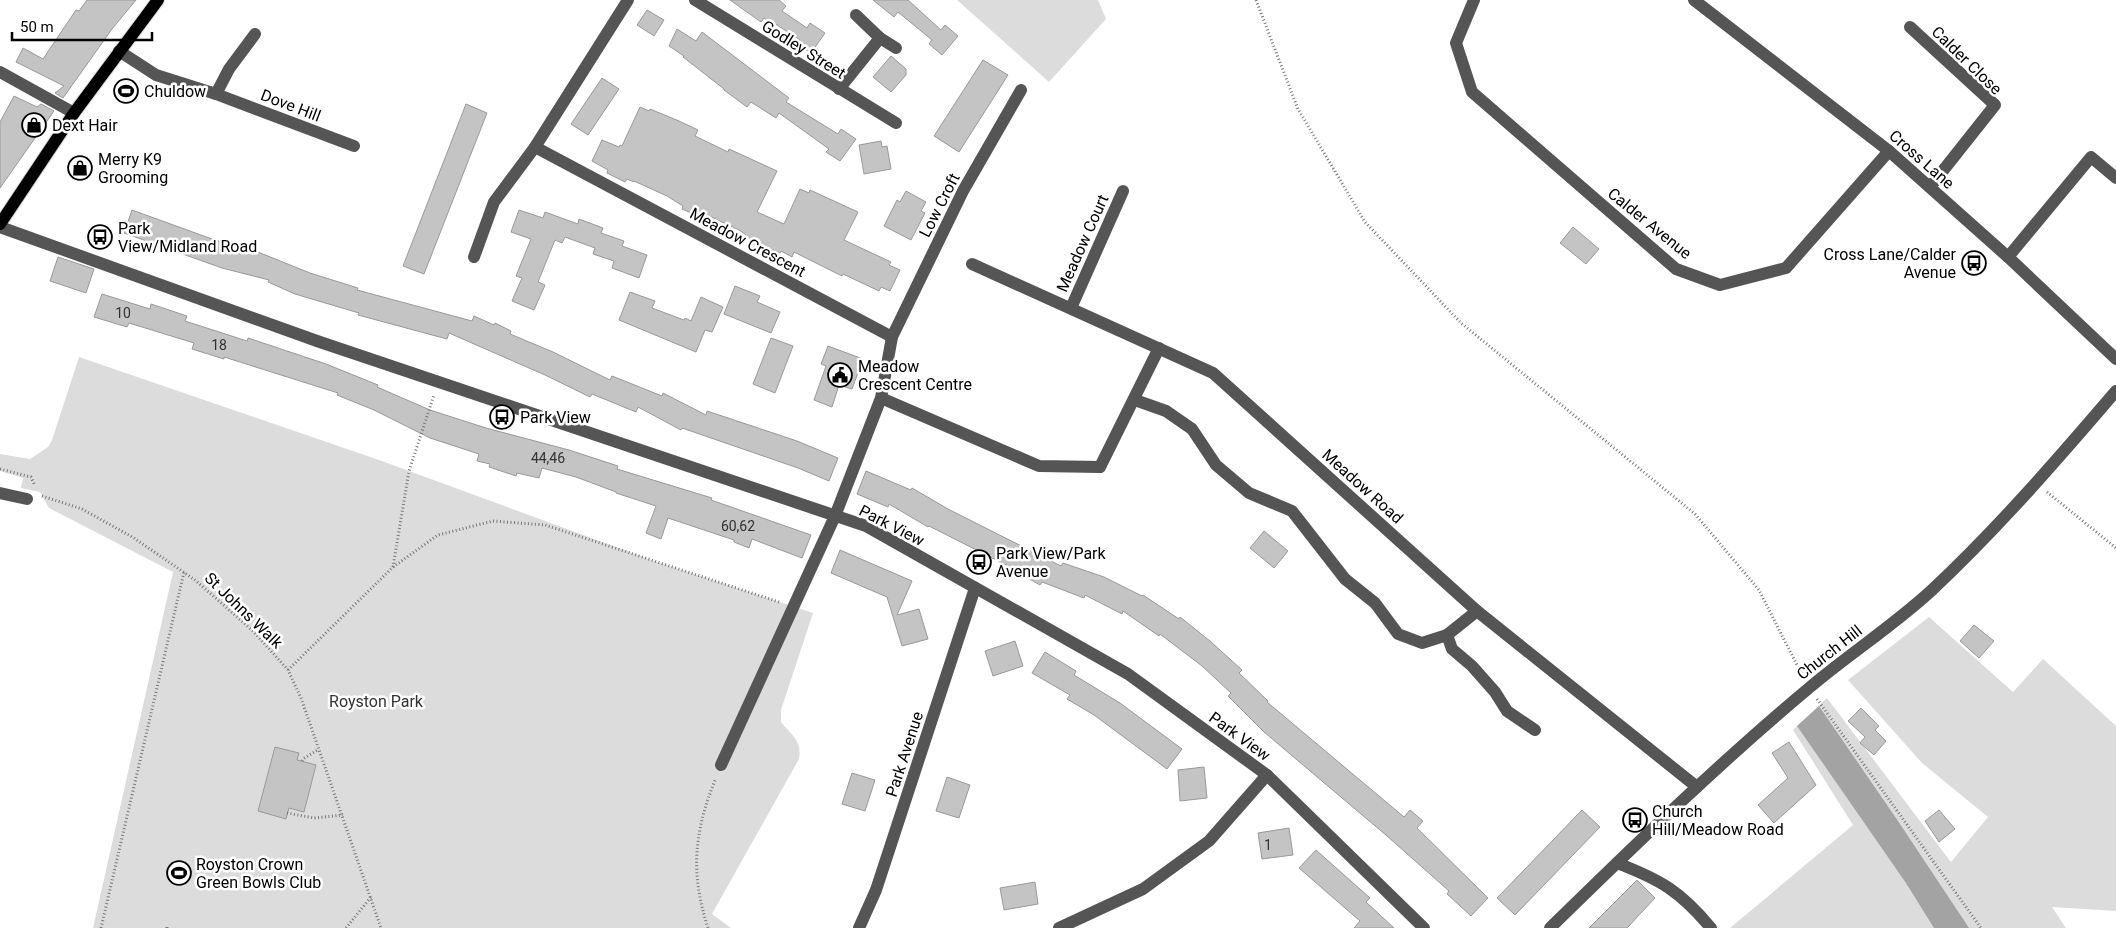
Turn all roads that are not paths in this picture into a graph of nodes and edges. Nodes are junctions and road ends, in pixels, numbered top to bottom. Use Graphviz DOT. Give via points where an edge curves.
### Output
graph roads {
  1 [pos="157,0"];
  2 [pos="628,0"];
  3 [pos="1474,0"];
  4 [pos="1694,0"];
  5 [pos="702,2"];
  6 [pos="856,15"];
  7 [pos="1910,27"];
  8 [pos="255,34"];
  9 [pos="880,38"];
  10 [pos="896,48"];
  11 [pos="119,51"];
  12 [pos="0,72"];
  13 [pos="839,89"];
  14 [pos="1021,90"];
  15 [pos="216,94"];
  16 [pos="74,112"];
  17 [pos="896,124"];
  18 [pos="354,146"];
  19 [pos="535,147"];
  20 [pos="1889,151"];
  21 [pos="2116,178"];
  22 [pos="1930,187"];
  23 [pos="1123,191"];
  24 [pos="0,225"];
  25 [pos="474,257"];
  26 [pos="2008,257"];
  27 [pos="972,264"];
  28 [pos="1071,308"];
  29 [pos="892,337"];
  30 [pos="1160,348"];
  31 [pos="2116,359"];
  32 [pos="2116,392"];
  33 [pos="881,398"];
  34 [pos="1135,400"];
  35 [pos="0,492"];
  36 [pos="27,499"];
  37 [pos="835,516"];
  38 [pos="975,588"];
  39 [pos="1477,611"];
  40 [pos="1447,635"];
  41 [pos="1535,730"];
  42 [pos="721,765"];
  43 [pos="1267,775"];
  44 [pos="1697,787"];
  45 [pos="1617,863"];
  46 [pos="859,928"];
  47 [pos="1059,928"];
  48 [pos="1424,928"];
  49 [pos="1550,928"];
  50 [pos="1711,928"];
  1 -- 11 [label="main road"];
  2 -- 19 [label="street"];
  3 -- 20 [label="street, Calder Avenue" via="1456,43 1472,92 1676,269 1720,284 1786,268"];
  4 -- 20 [label="street, Cross Lane"];
  5 -- 13 [label="street, Godley Street"];
  6 -- 9 [label="street"];
  7 -- 22 [label="street, Calder Close" via="1995,105"];
  8 -- 15 [label="street" via="229,69"];
  9 -- 10 [label="street"];
  9 -- 13 [label="street"];
  11 -- 15 [label="street, Dove Hill" via="156,75"];
  11 -- 16 [label="main road"];
  12 -- 16 [label="street"];
  13 -- 17 [label="street, Godley Street"];
  14 -- 29 [label="street, Low Croft" via="962,191"];
  15 -- 18 [label="street, Dove Hill"];
  16 -- 24 [label="main road"];
  19 -- 25 [label="street" via="494,202"];
  19 -- 29 [label="street, Meadow Crescent"];
  20 -- 22 [label="street, Cross Lane"];
  21 -- 26 [label="street" via="2091,157"];
  22 -- 26 [label="street, Cross Lane"];
  23 -- 28 [label="street, Meadow Court"];
  24 -- 37 [label="street, Park View" via="317,341"];
  26 -- 31 [label="street, Cross Lane"];
  27 -- 28 [label="street, Meadow Road"];
  28 -- 30 [label="street, Meadow Road"];
  29 -- 33 [label="street"];
  30 -- 34 [label="street"];
  30 -- 39 [label="street, Meadow Road" via="1213,372"];
  32 -- 44 [label="street, Church Hill" via="2037,483 1931,590 1809,688"];
  33 -- 34 [label="street" via="1039,466 1100,467"];
  33 -- 37 [label="street"];
  34 -- 40 [label="street" via="1166,411 1192,429 1216,465 1249,493 1292,511 1345,579 1375,603 1398,634 1422,643"];
  35 -- 36 [label="street"];
  37 -- 38 [label="street, Park View" via="866,526"];
  37 -- 42 [label="street"];
  38 -- 43 [label="street, Park View" via="1128,674"];
  38 -- 46 [label="street, Park Avenue" via="876,890"];
  39 -- 40 [label="street"];
  39 -- 44 [label="street, Meadow Road"];
  40 -- 41 [label="street" via="1452,649 1472,666 1507,711"];
  43 -- 47 [label="street" via="1208,841 1144,889"];
  43 -- 48 [label="street, Park View"];
  44 -- 45 [label="street, Church Hill"];
  45 -- 49 [label="street, Church Hill"];
  45 -- 50 [label="street" via="1658,880 1694,908"];
}
